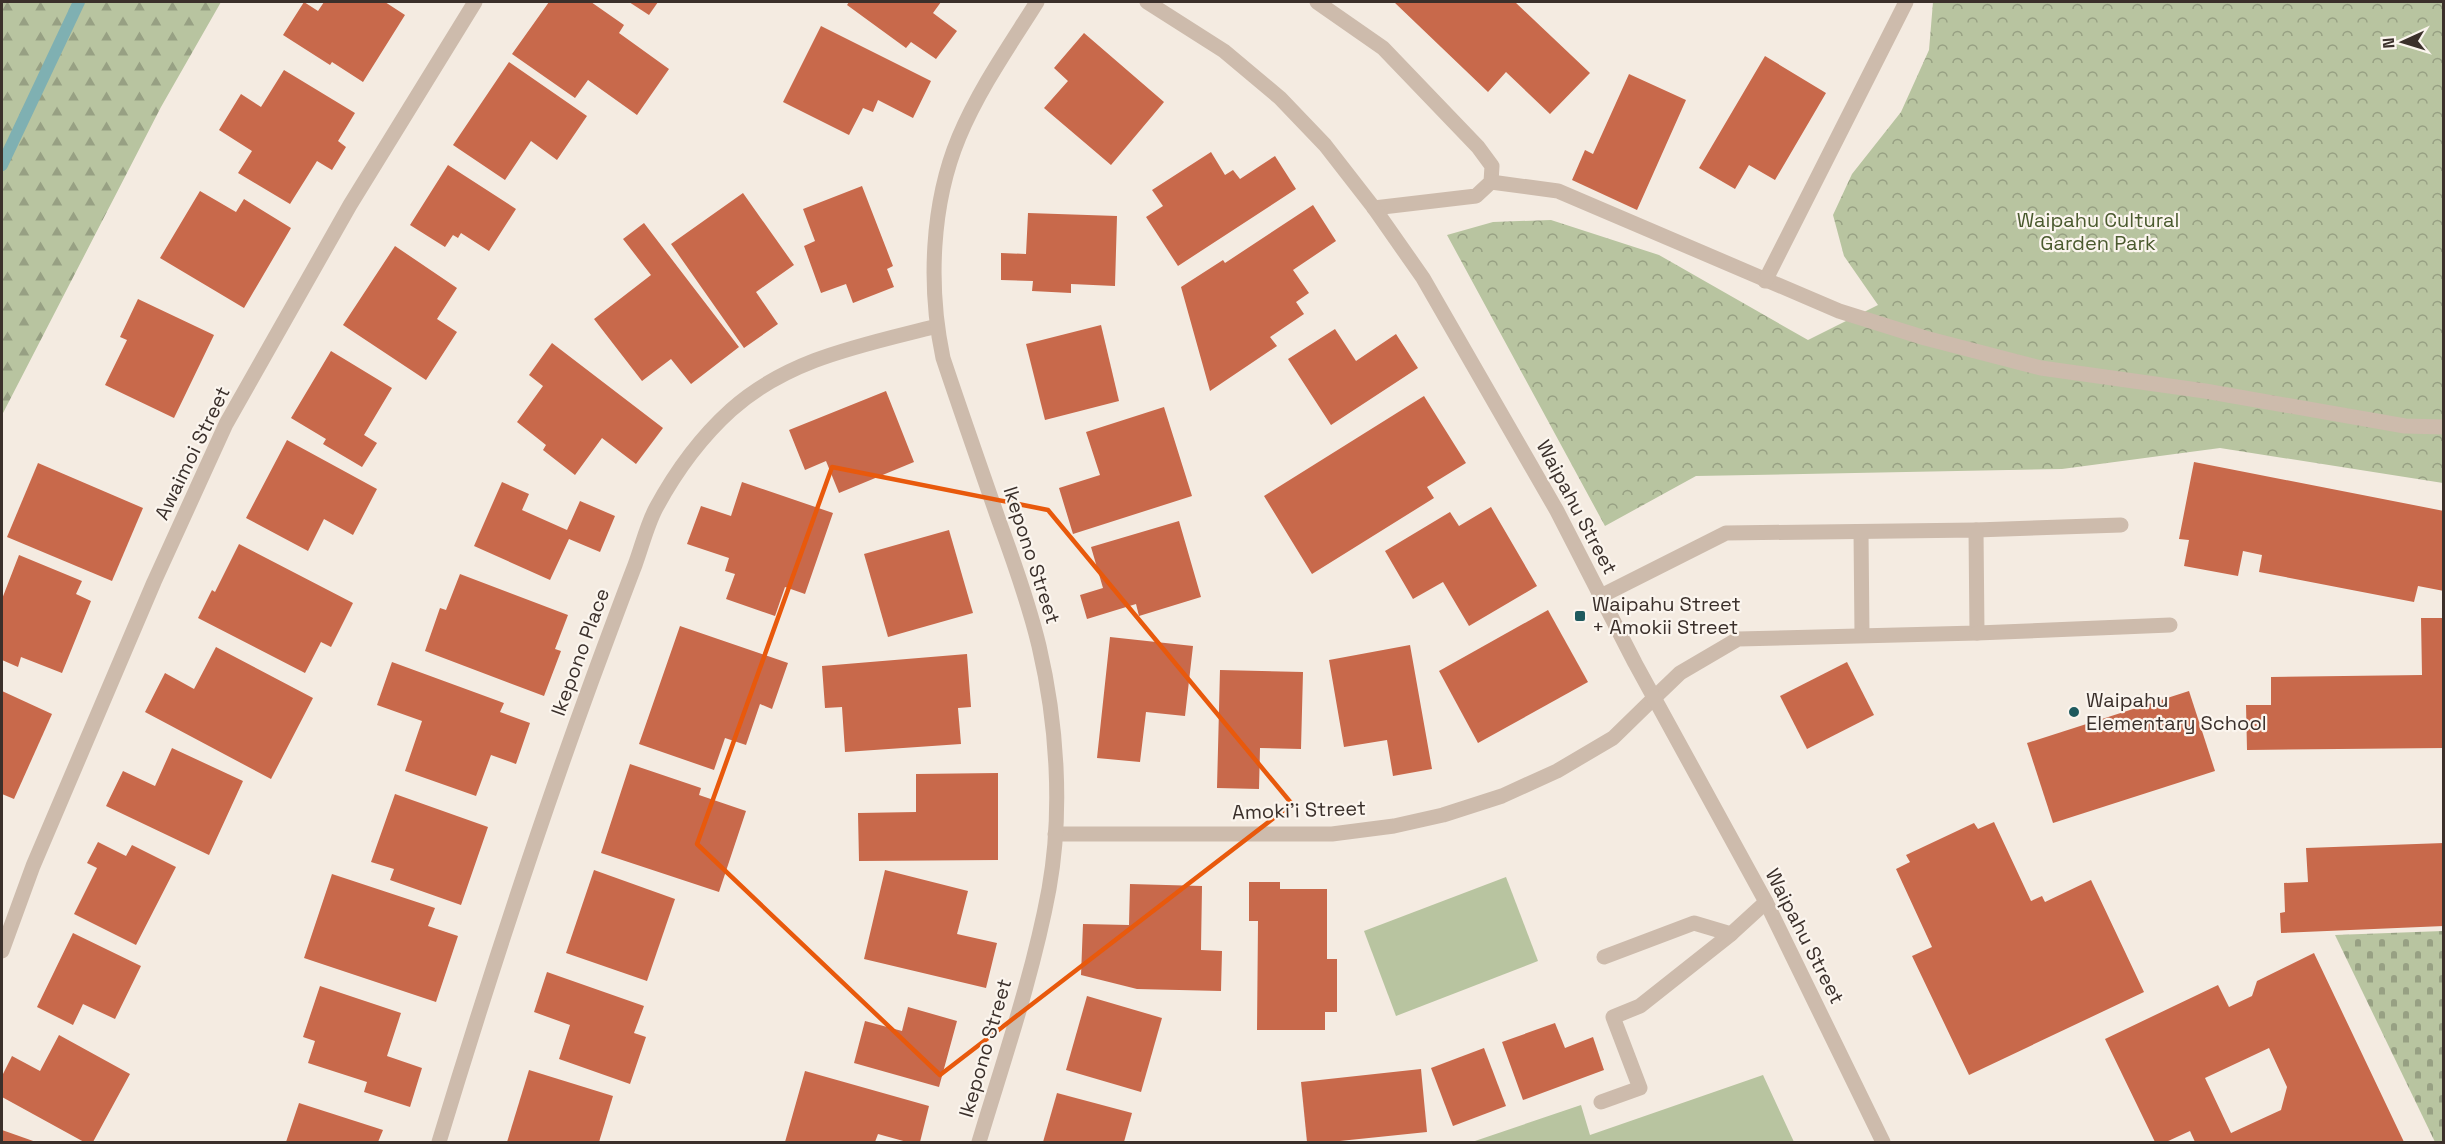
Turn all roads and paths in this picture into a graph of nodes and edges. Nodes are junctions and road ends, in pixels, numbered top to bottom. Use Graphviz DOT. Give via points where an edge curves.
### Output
graph roads {
  1 [pos="475,2"];
  2 [pos="1037,2"];
  3 [pos="1147,2"];
  4 [pos="1317,2"];
  5 [pos="1906,2"];
  6 [pos="1491,182"];
  7 [pos="1374,208"];
  8 [pos="1765,281"];
  9 [pos="937,326"];
  10 [pos="2444,427"];
  11 [pos="2121,525"];
  12 [pos="1976,530"];
  13 [pos="1861,532"];
  14 [pos="1601,596"];
  15 [pos="2170,625"];
  16 [pos="1977,633"];
  17 [pos="1862,635"];
  18 [pos="1654,698"];
  19 [pos="1055,834"];
  20 [pos="1766,902"];
  21 [pos="1731,934"];
  22 [pos="2,951"];
  23 [pos="1604,957"];
  24 [pos="1601,1102"];
  25 [pos="440,1143"];
  26 [pos="980,1143"];
  27 [pos="1883,1143"];
  1 -- 22 [label="street, Awaimoi Street" via="350,205 226,424 33,866"];
  2 -- 9 [label="street, Ikepono Street" via="979,98 959,137 946,177 934,273"];
  3 -- 7 [label="street, Waipahu Street" via="1224,51 1280,98"];
  4 -- 6 [label="street" via="1383,48 1478,147 1492,166"];
  5 -- 8 [label="street"];
  6 -- 7 [label="street" via="1476,196"];
  6 -- 8 [label="street" via="1558,191"];
  7 -- 14 [label="street, Waipahu Street" via="1423,278 1522,448"];
  8 -- 10 [label="street" via="1839,311 2041,368 2205,391 2405,426"];
  9 -- 19 [label="street, Ikepono Street" via="943,358 1039,646 1056,764"];
  9 -- 25 [label="street, Ikepono Place" via="830,354 773,380 733,408 705,435 680,468 655,510 560,766"];
  11 -- 12 [label="street"];
  12 -- 13 [label="street"];
  12 -- 16 [label="street"];
  13 -- 14 [label="street" via="1726,533"];
  13 -- 17 [label="street"];
  14 -- 18 [label="street, Waipahu Street"];
  15 -- 16 [label="street, Amoki'i Street"];
  16 -- 17 [label="street, Amoki'i Street"];
  17 -- 18 [label="street, Amoki'i Street" via="1738,639 1680,673"];
  18 -- 19 [label="street, Amoki'i Street" via="1613,738 1557,771 1502,796 1443,815 1332,834"];
  18 -- 20 [label="street, Waipahu Street"];
  19 -- 26 [label="street, Ikepono Street" via="1039,933"];
  20 -- 21 [label="street"];
  20 -- 27 [label="street, Waipahu Street"];
  21 -- 23 [label="street" via="1694,923"];
  21 -- 24 [label="street" via="1640,1006 1613,1017 1640,1088"];
}
